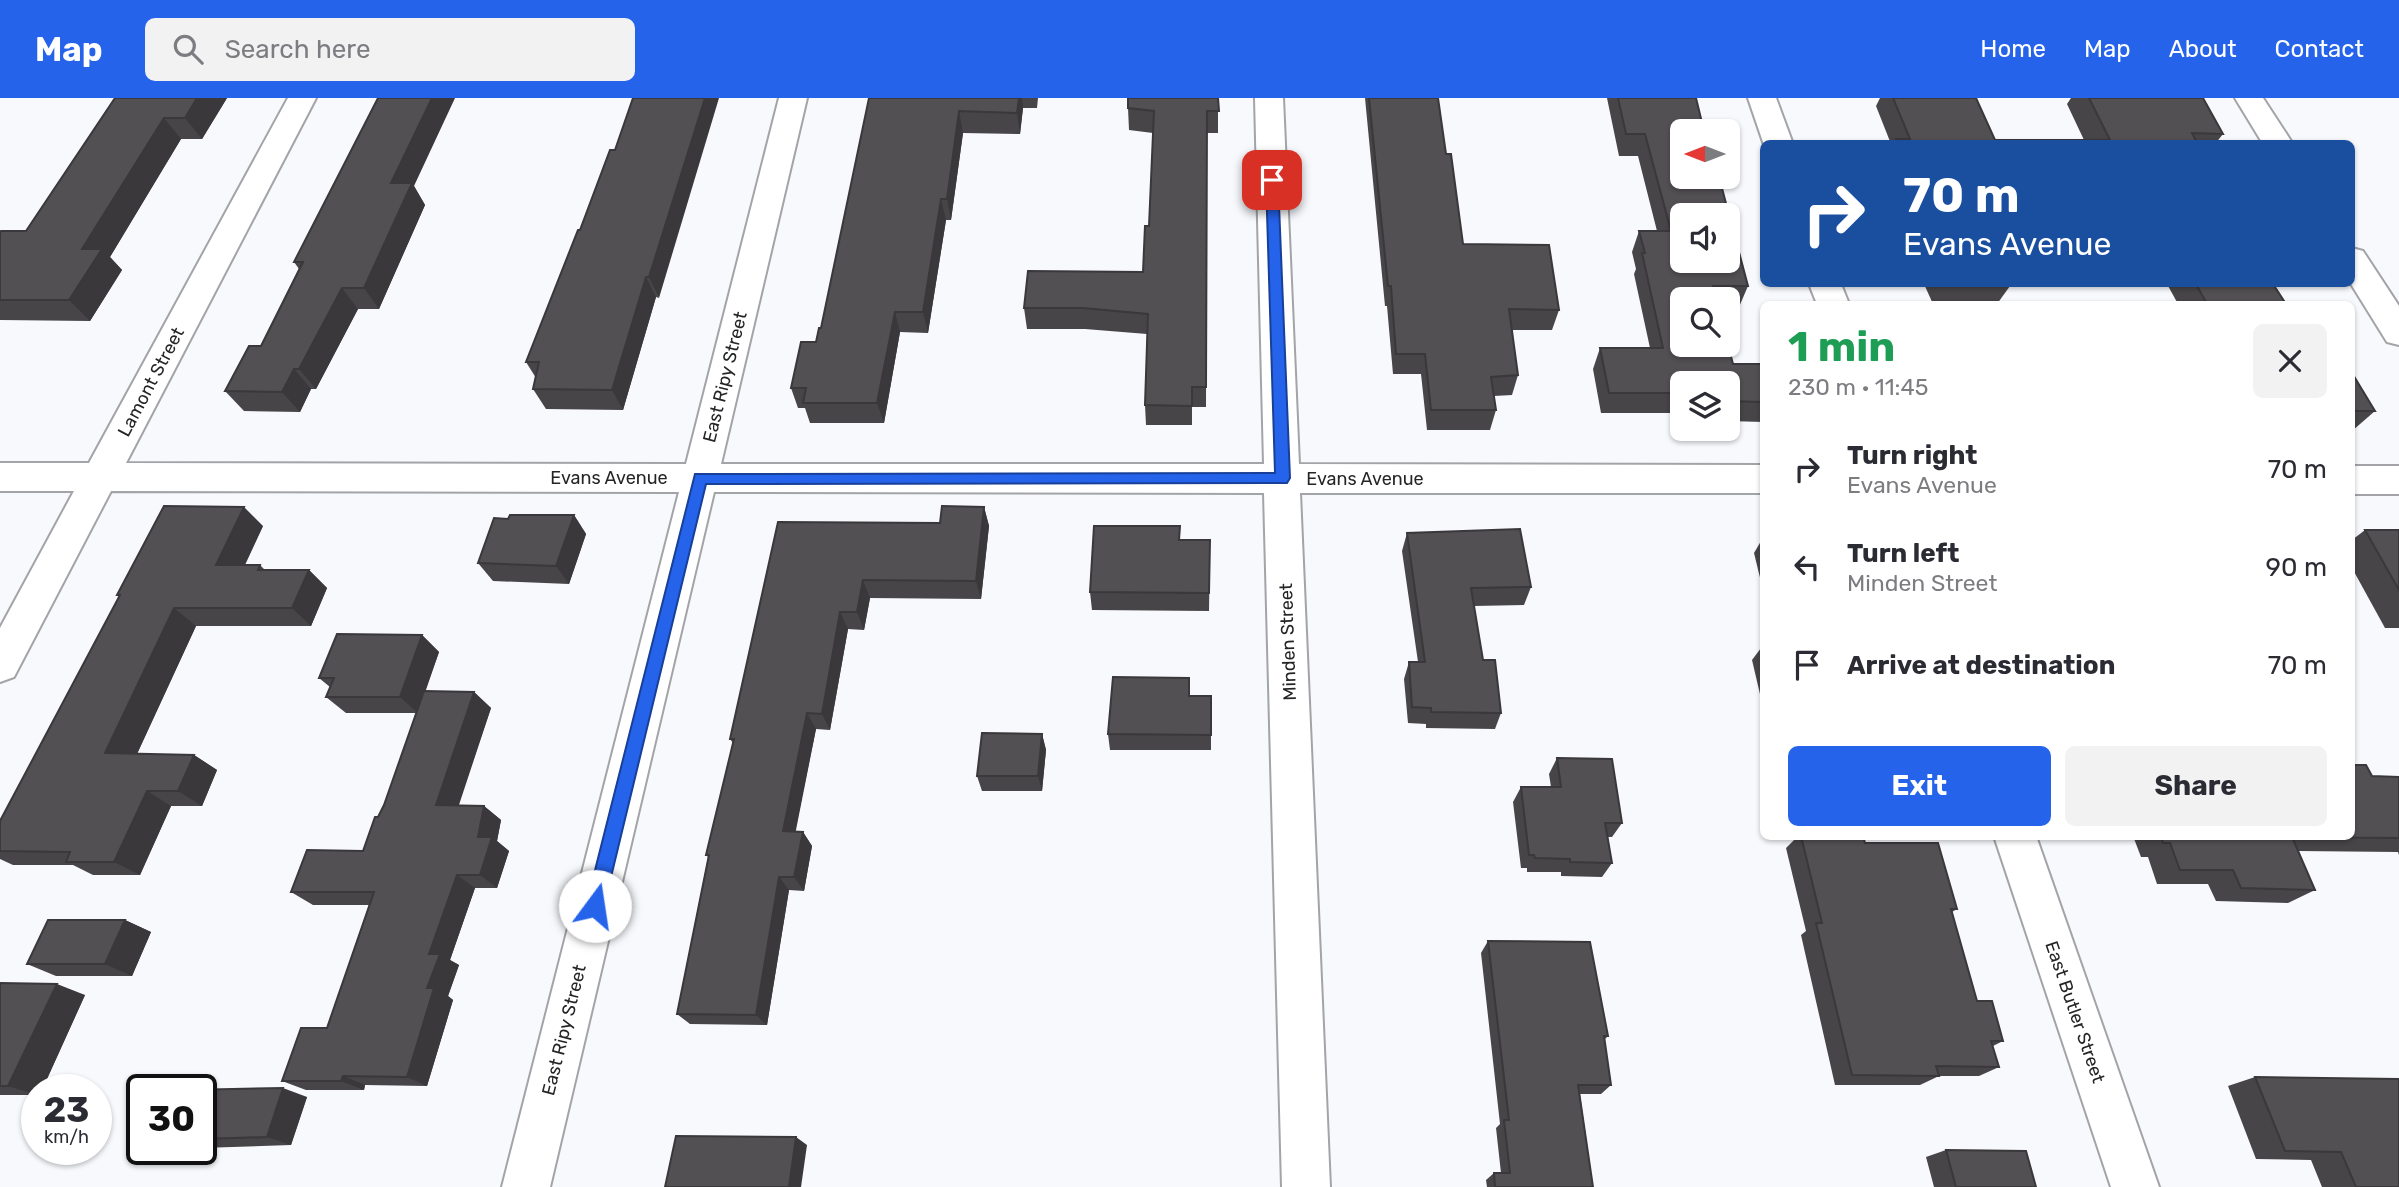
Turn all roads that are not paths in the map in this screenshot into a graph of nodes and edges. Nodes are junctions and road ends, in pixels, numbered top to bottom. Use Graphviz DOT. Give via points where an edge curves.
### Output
graph roads {
  1 [pos="302,98"];
  2 [pos="793,98"];
  3 [pos="1269,98"];
  4 [pos="1762,98"];
  5 [pos="2249,98"];
  6 [pos="1776,140"];
  7 [pos="2275,140"];
  8 [pos="2355,264"];
  9 [pos="2399,333"];
  10 [pos="0,477"];
  11 [pos="100,477"];
  12 [pos="700,478"];
  13 [pos="1282,478"];
  14 [pos="1760,479"];
  15 [pos="2355,480"];
  16 [pos="2399,480"];
  17 [pos="0,665"];
  18 [pos="2016,840"];
  19 [pos="526,1187"];
  20 [pos="1306,1187"];
  21 [pos="2135,1187"];
  1 -- 11 [label="street, Lamont Street"];
  2 -- 12 [label="street, East Ripy Street"];
  3 -- 13 [label="street, Minden Street"];
  4 -- 6 [label="street"];
  5 -- 7 [label="street"];
  8 -- 9 [label="street"];
  10 -- 11 [label="street, Evans Avenue"];
  11 -- 12 [label="street, Evans Avenue"];
  11 -- 17 [label="street, Lamont Street"];
  12 -- 13 [label="street, Evans Avenue"];
  12 -- 19 [label="street, East Ripy Street"];
  13 -- 14 [label="street, Evans Avenue"];
  13 -- 20 [label="street, Minden Street"];
  15 -- 16 [label="street"];
  18 -- 21 [label="street, East Butler Street"];
}
